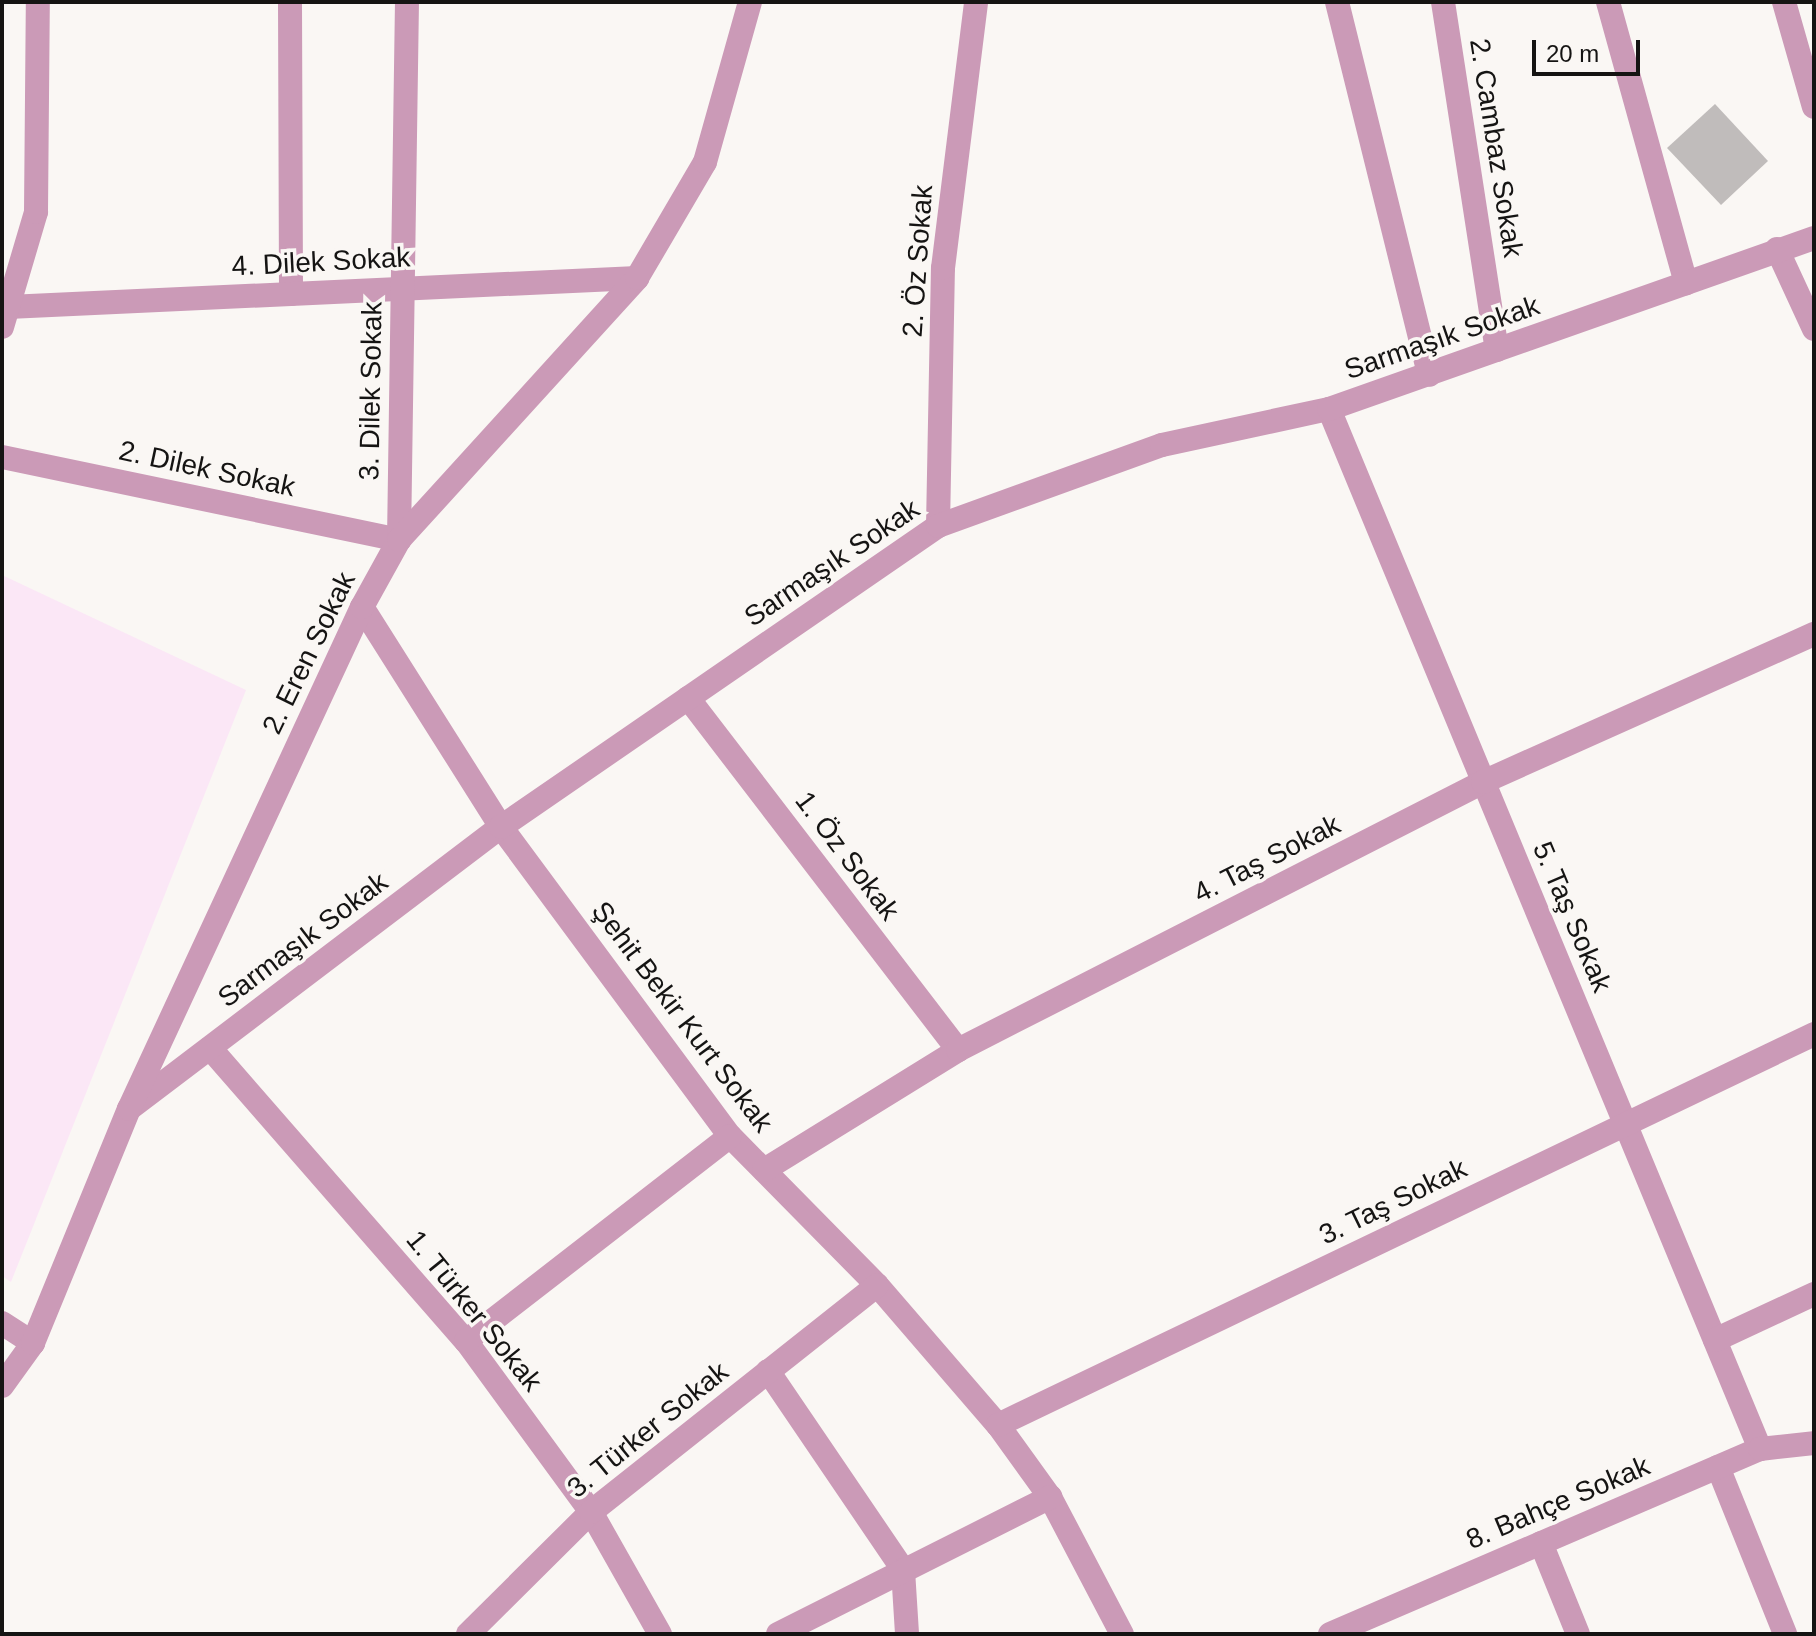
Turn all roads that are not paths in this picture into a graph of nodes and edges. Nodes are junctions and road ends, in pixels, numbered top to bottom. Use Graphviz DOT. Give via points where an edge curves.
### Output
graph roads {
  1 [pos="38,2"];
  2 [pos="290,2"];
  3 [pos="407,2"];
  4 [pos="750,2"];
  5 [pos="1337,2"];
  6 [pos="1443,2"];
  7 [pos="1608,2"];
  8 [pos="1784,2"];
  9 [pos="983,4"];
  10 [pos="1814,107"];
  11 [pos="1814,238"];
  12 [pos="1777,249"];
  13 [pos="637,278"];
  14 [pos="1686,283"];
  15 [pos="402,289"];
  16 [pos="291,294"];
  17 [pos="5,317"];
  18 [pos="1814,329"];
  19 [pos="1497,350"];
  20 [pos="1429,375"];
  21 [pos="1329,409"];
  22 [pos="2,457"];
  23 [pos="938,526"];
  24 [pos="399,540"];
  25 [pos="362,607"];
  26 [pos="1814,634"];
  27 [pos="688,698"];
  28 [pos="1483,782"];
  29 [pos="501,827"];
  30 [pos="1814,1034"];
  31 [pos="210,1048"];
  32 [pos="958,1050"];
  33 [pos="129,1109"];
  34 [pos="1626,1124"];
  35 [pos="730,1136"];
  36 [pos="764,1170"];
  37 [pos="877,1285"];
  38 [pos="1814,1294"];
  39 [pos="2,1323"];
  40 [pos="1715,1340"];
  41 [pos="466,1341"];
  42 [pos="33,1343"];
  43 [pos="768,1371"];
  44 [pos="2,1386"];
  45 [pos="998,1425"];
  46 [pos="1814,1443"];
  47 [pos="1760,1449"];
  48 [pos="1718,1467"];
  49 [pos="1050,1497"];
  50 [pos="591,1512"];
  51 [pos="1541,1543"];
  52 [pos="903,1570"];
  53 [pos="468,1634"];
  54 [pos="660,1634"];
  55 [pos="778,1634"];
  56 [pos="907,1634"];
  57 [pos="1122,1634"];
  58 [pos="1330,1634"];
  59 [pos="1578,1634"];
  60 [pos="1785,1634"];
  1 -- 17 [label="street" via="36,212"];
  2 -- 16 [label="street"];
  3 -- 15 [label="street, 3. Dilek Sokak"];
  4 -- 13 [label="street, 2. Eren Sokak" via="705,162"];
  5 -- 20 [label="street"];
  6 -- 19 [label="street, 2. Cambaz Sokak"];
  7 -- 14 [label="street"];
  8 -- 10 [label="street"];
  9 -- 23 [label="street, 2. Öz Sokak" via="943,268"];
  11 -- 12 [label="street, Sarmaşık Sokak"];
  12 -- 14 [label="street, Sarmaşık Sokak"];
  12 -- 18 [label="street"];
  13 -- 15 [label="street, 4. Dilek Sokak"];
  13 -- 24 [label="street, 2. Eren Sokak"];
  14 -- 19 [label="street, Sarmaşık Sokak"];
  15 -- 16 [label="street, 4. Dilek Sokak"];
  15 -- 24 [label="street, 3. Dilek Sokak"];
  16 -- 17 [label="street, 4. Dilek Sokak"];
  19 -- 20 [label="street, Sarmaşık Sokak"];
  20 -- 21 [label="street, Sarmaşık Sokak"];
  21 -- 23 [label="street, Sarmaşık Sokak" via="1162,445"];
  21 -- 28 [label="street, 5. Taş Sokak"];
  22 -- 24 [label="street, 2. Dilek Sokak"];
  23 -- 27 [label="street, Sarmaşık Sokak"];
  24 -- 25 [label="street, 2. Eren Sokak"];
  25 -- 29 [label="street, Şehit Bekir Kurt Sokak"];
  25 -- 33 [label="street, 2. Eren Sokak"];
  26 -- 28 [label="street, 4. Taş Sokak"];
  27 -- 29 [label="street, Sarmaşık Sokak"];
  27 -- 32 [label="street, 1. Öz Sokak"];
  28 -- 32 [label="street, 4. Taş Sokak"];
  28 -- 34 [label="street, 5. Taş Sokak"];
  29 -- 31 [label="street, Sarmaşık Sokak"];
  29 -- 35 [label="street, Şehit Bekir Kurt Sokak"];
  30 -- 34 [label="street, 3. Taş Sokak"];
  31 -- 33 [label="street, Sarmaşık Sokak"];
  31 -- 41 [label="street, 1. Türker Sokak"];
  32 -- 36 [label="street, 4. Taş Sokak"];
  33 -- 42 [label="street, 2. Eren Sokak"];
  34 -- 40 [label="street, 5. Taş Sokak"];
  34 -- 45 [label="street, 3. Taş Sokak"];
  35 -- 36 [label="street, Şehit Bekir Kurt Sokak"];
  35 -- 41 [label="street"];
  36 -- 37 [label="street, Şehit Bekir Kurt Sokak"];
  37 -- 43 [label="street, 3. Türker Sokak"];
  37 -- 45 [label="street, Şehit Bekir Kurt Sokak"];
  38 -- 40 [label="street"];
  39 -- 42 [label="street"];
  40 -- 47 [label="street, 5. Taş Sokak"];
  41 -- 50 [label="street, 1. Türker Sokak"];
  42 -- 44 [label="street, 2. Eren Sokak"];
  43 -- 50 [label="street, 3. Türker Sokak"];
  43 -- 52 [label="street"];
  45 -- 49 [label="street, Şehit Bekir Kurt Sokak"];
  46 -- 47 [label="street, 8. Bahçe Sokak"];
  47 -- 48 [label="street, 8. Bahçe Sokak"];
  48 -- 51 [label="street, 8. Bahçe Sokak"];
  48 -- 60 [label="street"];
  49 -- 52 [label="street"];
  49 -- 57 [label="street, Şehit Bekir Kurt Sokak"];
  50 -- 53 [label="street, 3. Türker Sokak"];
  50 -- 54 [label="street, 1. Türker Sokak"];
  51 -- 58 [label="street, 8. Bahçe Sokak"];
  51 -- 59 [label="street"];
  52 -- 55 [label="street"];
  52 -- 56 [label="street"];
}
